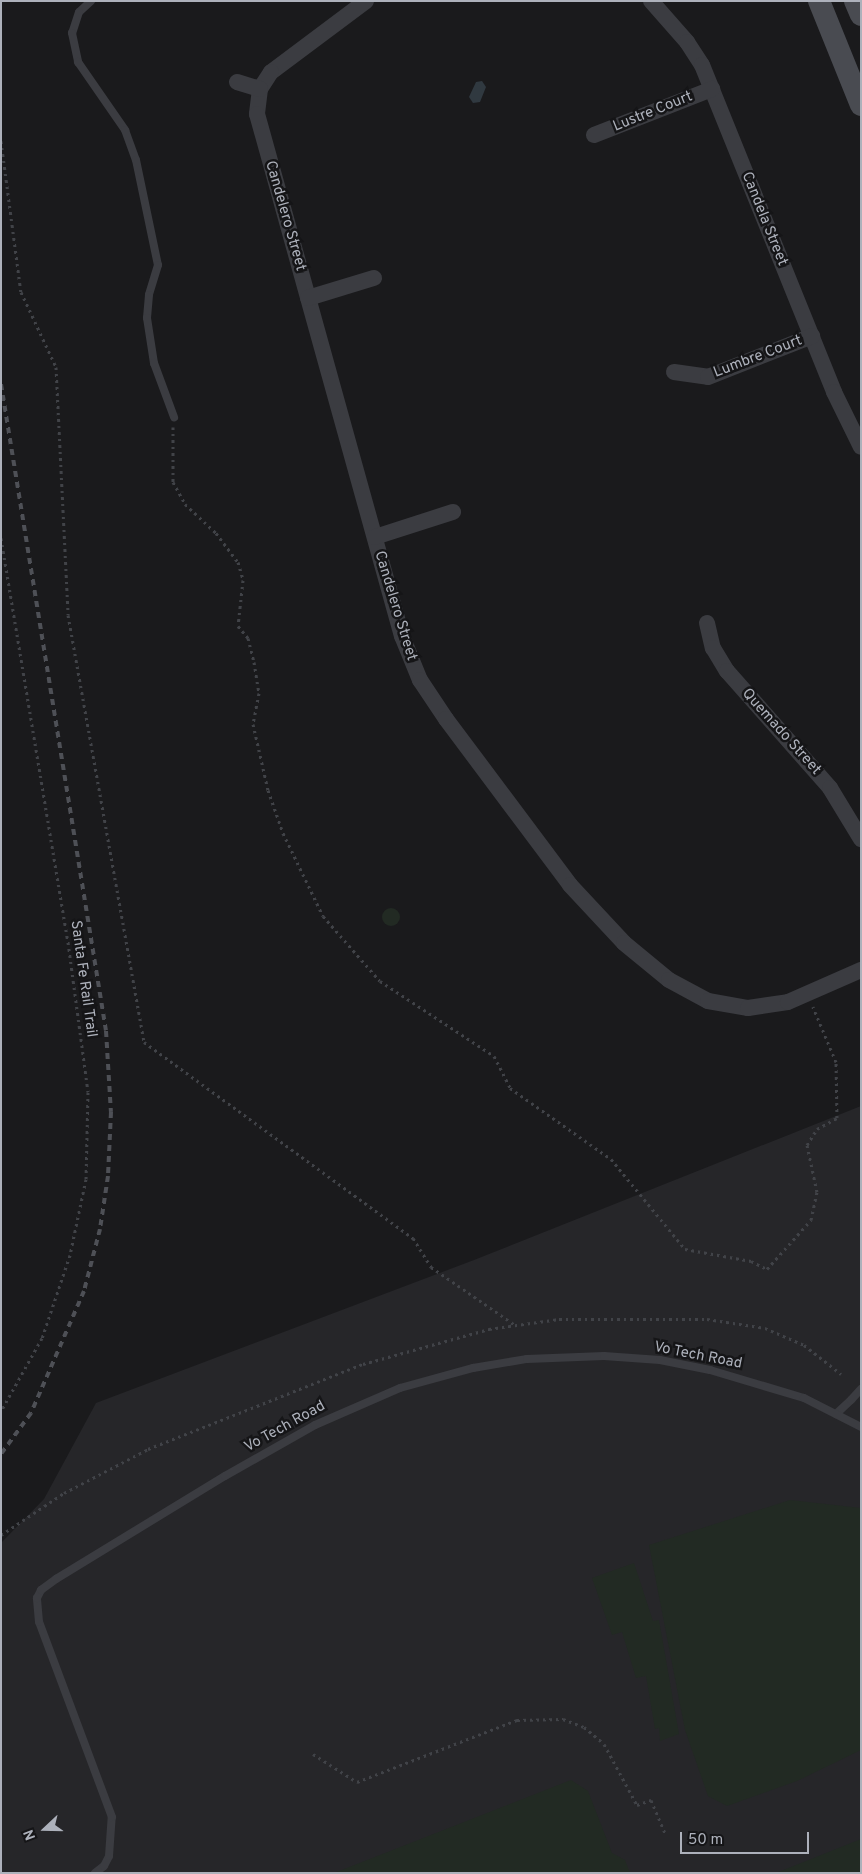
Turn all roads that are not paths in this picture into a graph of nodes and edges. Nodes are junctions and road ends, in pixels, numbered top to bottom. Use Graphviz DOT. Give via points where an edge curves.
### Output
graph roads {
  1 [pos="91,1"];
  2 [pos="366,1"];
  3 [pos="650,1"];
  4 [pos="819,1"];
  5 [pos="855,1"];
  6 [pos="861,15"];
  7 [pos="237,82"];
  8 [pos="260,89"];
  9 [pos="712,89"];
  10 [pos="861,105"];
  11 [pos="594,135"];
  12 [pos="374,278"];
  13 [pos="308,298"];
  14 [pos="812,336"];
  15 [pos="674,372"];
  16 [pos="174,417"];
  17 [pos="861,447"];
  18 [pos="453,512"];
  19 [pos="375,537"];
  20 [pos="707,623"];
  21 [pos="861,839"];
  22 [pos="861,970"];
  23 [pos="861,1388"];
  24 [pos="836,1414"];
  25 [pos="861,1427"];
  26 [pos="95,1873"];
  1 -- 16 [label="lane" via="79,12 72,33 78,62 125,130 136,160 158,265 149,295 147,318 154,363"];
  2 -- 8 [label="street" via="279,66 264,80"];
  3 -- 9 [label="street, Candela Street" via="695,53"];
  4 -- 10 [label="main road"];
  5 -- 6 [label="main road"];
  7 -- 8 [label="street"];
  8 -- 13 [label="street, Candelero Street" via="257,101 260,124"];
  9 -- 11 [label="street, Lustre Court"];
  9 -- 14 [label="street, Candela Street"];
  12 -- 13 [label="street"];
  13 -- 19 [label="street, Candelero Street"];
  14 -- 15 [label="street, Lumbre Court" via="708,377"];
  14 -- 17 [label="street, Candela Street"];
  18 -- 19 [label="street"];
  19 -- 22 [label="street, Candelero Street" via="402,636 420,680 570,885 605,924 670,980 708,1001 727,1006 768,1006"];
  20 -- 21 [label="street, Quemado Street" via="713,648 727,671 830,788"];
  23 -- 24 [label="lane, bridge"];
  24 -- 25 [label="lane, Vo Tech Road"];
  24 -- 26 [label="lane, Vo Tech Road" via="804,1398 758,1382 660,1360 578,1356 527,1359 473,1368 400,1388 315,1425 56,1579 41,1590 37,1598 37,1615 113,1823 109,1856"];
}
